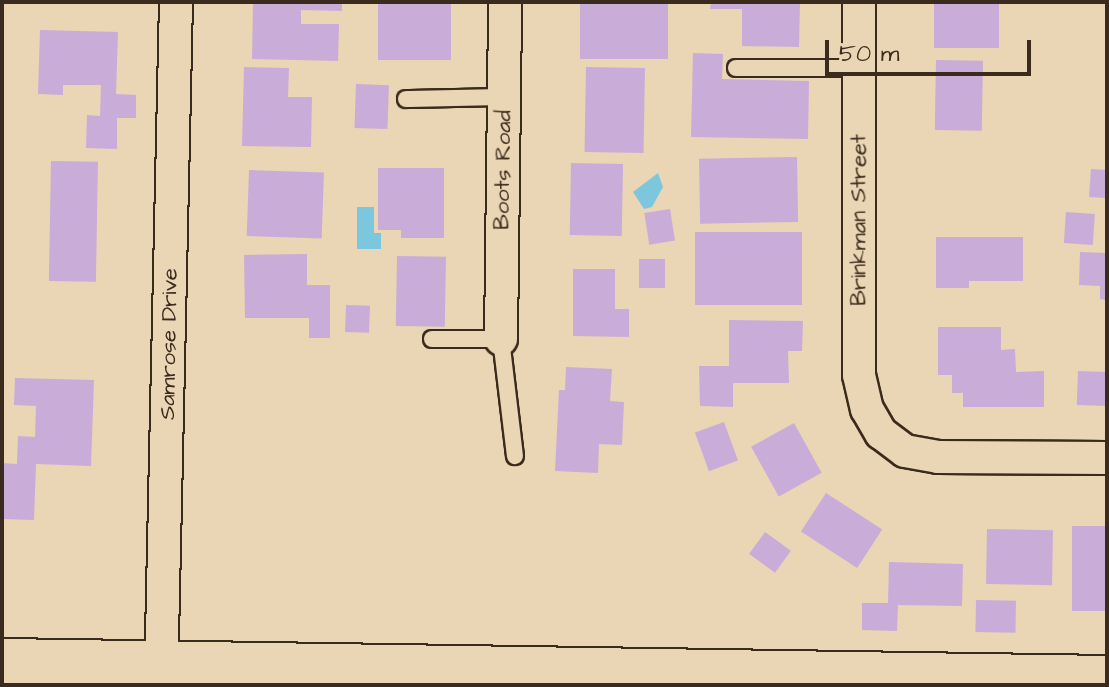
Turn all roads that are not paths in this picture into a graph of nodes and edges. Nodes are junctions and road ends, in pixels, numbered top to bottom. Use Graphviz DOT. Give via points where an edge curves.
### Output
graph roads {
  1 [pos="176,2"];
  2 [pos="505,2"];
  3 [pos="859,2"];
  4 [pos="736,68"];
  5 [pos="860,68"];
  6 [pos="504,97"];
  7 [pos="406,99"];
  8 [pos="432,339"];
  9 [pos="501,339"];
  10 [pos="515,456"];
  11 [pos="1107,458"];
  12 [pos="2,661"];
  13 [pos="162,675"];
  14 [pos="1107,678"];
  15 [pos="705,679"];
  1 -- 13 [label="street, Samrose Drive"];
  2 -- 6 [label="street, Boots Road"];
  3 -- 5 [label="street, Brinkman Street"];
  4 -- 5 [label="lane"];
  5 -- 11 [label="street, Brinkman Street" via="859,375 867,409 881,433 905,451 938,457"];
  6 -- 7 [label="lane"];
  6 -- 9 [label="street, Boots Road"];
  8 -- 9 [label="lane"];
  9 -- 10 [label="lane"];
  12 -- 13 [label="main road"];
  13 -- 15 [label="main road"];
  14 -- 15 [label="main road"];
}
